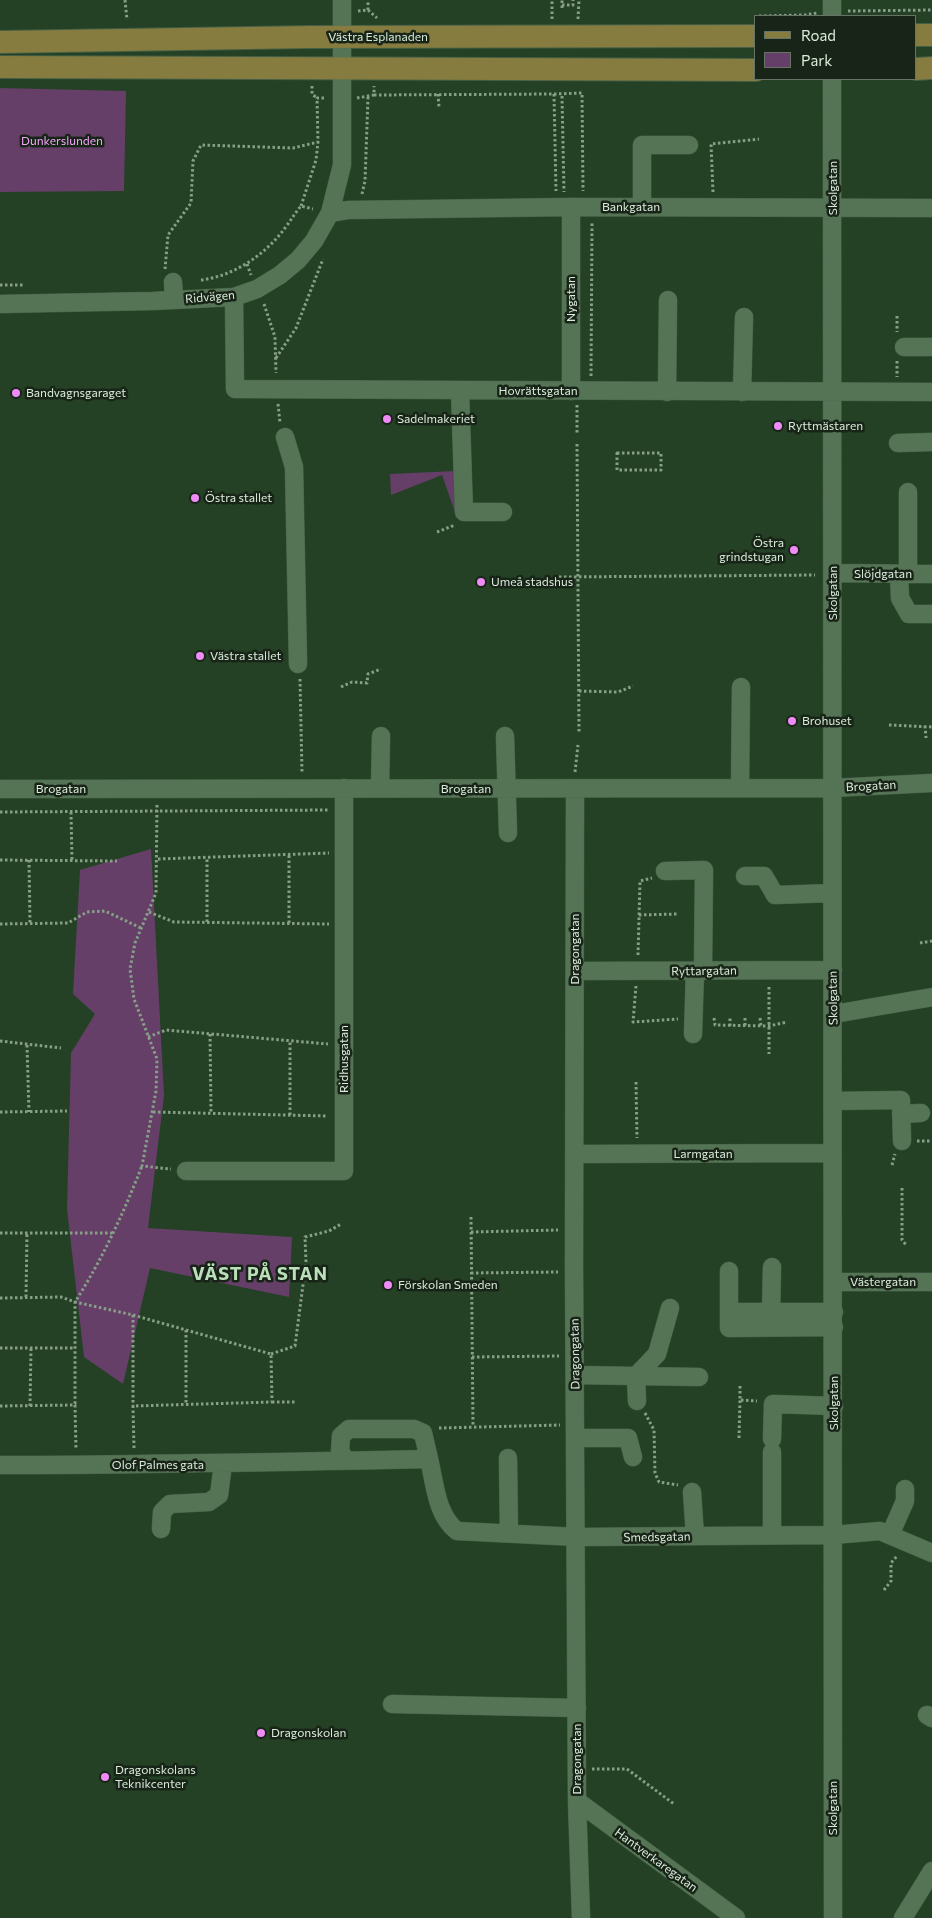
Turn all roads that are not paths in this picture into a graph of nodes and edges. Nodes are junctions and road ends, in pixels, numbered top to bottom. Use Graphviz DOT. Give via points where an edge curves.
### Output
graph roads {
  1 [pos="342,0"];
  2 [pos="840,3"];
  3 [pos="833,15"];
  4 [pos="917,35"];
  5 [pos="932,35"];
  6 [pos="754,36"];
  7 [pos="343,37"];
  8 [pos="0,42"];
  9 [pos="0,67"];
  10 [pos="932,68"];
  11 [pos="917,69"];
  12 [pos="342,70"];
  13 [pos="754,70"];
  14 [pos="832,80"];
  15 [pos="689,145"];
  16 [pos="570,199"];
  17 [pos="642,208"];
  18 [pos="834,208"];
  19 [pos="932,208"];
  20 [pos="330,213"];
  21 [pos="169,283"];
  22 [pos="234,297"];
  23 [pos="174,300"];
  24 [pos="668,300"];
  25 [pos="0,304"];
  26 [pos="744,316"];
  27 [pos="932,347"];
  28 [pos="904,348"];
  29 [pos="460,391"];
  30 [pos="571,391"];
  31 [pos="667,392"];
  32 [pos="742,392"];
  33 [pos="932,392"];
  34 [pos="833,393"];
  35 [pos="284,437"];
  36 [pos="932,442"];
  37 [pos="898,443"];
  38 [pos="908,492"];
  39 [pos="503,512"];
  40 [pos="833,573"];
  41 [pos="903,574"];
  42 [pos="932,574"];
  43 [pos="932,614"];
  44 [pos="298,664"];
  45 [pos="742,687"];
  46 [pos="381,736"];
  47 [pos="505,736"];
  48 [pos="932,783"];
  49 [pos="344,788"];
  50 [pos="380,788"];
  51 [pos="740,788"];
  52 [pos="832,788"];
  53 [pos="0,789"];
  54 [pos="505,789"];
  55 [pos="575,789"];
  56 [pos="508,834"];
  57 [pos="664,870"];
  58 [pos="745,876"];
  59 [pos="832,893"];
  60 [pos="833,970"];
  61 [pos="575,971"];
  62 [pos="699,971"];
  63 [pos="932,997"];
  64 [pos="834,1014"];
  65 [pos="693,1034"];
  66 [pos="833,1101"];
  67 [pos="921,1113"];
  68 [pos="901,1114"];
  69 [pos="902,1141"];
  70 [pos="832,1153"];
  71 [pos="574,1154"];
  72 [pos="186,1171"];
  73 [pos="772,1267"];
  74 [pos="729,1271"];
  75 [pos="834,1282"];
  76 [pos="932,1282"];
  77 [pos="670,1308"];
  78 [pos="729,1312"];
  79 [pos="771,1312"];
  80 [pos="834,1320"];
  81 [pos="575,1375"];
  82 [pos="636,1376"];
  83 [pos="699,1377"];
  84 [pos="637,1401"];
  85 [pos="834,1406"];
  86 [pos="576,1432"];
  87 [pos="633,1457"];
  88 [pos="508,1458"];
  89 [pos="346,1459"];
  90 [pos="429,1459"];
  91 [pos="223,1464"];
  92 [pos="0,1465"];
  93 [pos="906,1489"];
  94 [pos="692,1492"];
  95 [pos="161,1529"];
  96 [pos="509,1533"];
  97 [pos="772,1535"];
  98 [pos="833,1535"];
  99 [pos="695,1536"];
  100 [pos="890,1536"];
  101 [pos="577,1537"];
  102 [pos="932,1553"];
  103 [pos="392,1704"];
  104 [pos="577,1708"];
  105 [pos="577,1802"];
  106 [pos="932,1871"];
  107 [pos="581,1918"];
  108 [pos="736,1918"];
  109 [pos="833,1918"];
  110 [pos="903,1918"];
  1 -- 7 [label="street, Ridvägen"];
  2 -- 3 [label="street"];
  4 -- 5 [label="main road"];
  6 -- 7 [label="main road, Västra Esplanaden"];
  7 -- 8 [label="main road, Västra Esplanaden"];
  7 -- 12 [label="street, Ridvägen"];
  9 -- 12 [label="main road"];
  10 -- 11 [label="main road"];
  12 -- 13 [label="main road"];
  12 -- 20 [label="street, Ridvägen" via="342,165"];
  14 -- 18 [label="street, Skolgatan"];
  15 -- 17 [label="street" via="642,145"];
  16 -- 17 [label="street, Bankgatan"];
  16 -- 20 [label="street, Bankgatan"];
  16 -- 30 [label="street, Nygatan"];
  17 -- 18 [label="street, Bankgatan"];
  18 -- 19 [label="street, Bankgatan"];
  18 -- 34 [label="street, Skolgatan"];
  20 -- 22 [label="street, Ridvägen" via="314,241 298,260 257,289"];
  21 -- 23 [label="street"];
  22 -- 23 [label="street, Ridvägen"];
  22 -- 29 [label="street, Hovrättsgatan" via="235,389"];
  23 -- 25 [label="street, Ridvägen"];
  24 -- 31 [label="street"];
  26 -- 32 [label="street"];
  27 -- 28 [label="street"];
  29 -- 30 [label="street, Hovrättsgatan"];
  29 -- 39 [label="street" via="464,512"];
  30 -- 31 [label="street, Hovrättsgatan"];
  31 -- 32 [label="street, Hovrättsgatan"];
  32 -- 34 [label="street, Hovrättsgatan"];
  33 -- 34 [label="street, Hovrättsgatan"];
  34 -- 40 [label="street, Skolgatan"];
  35 -- 44 [label="street" via="294,467"];
  36 -- 37 [label="street"];
  38 -- 41 [label="street"];
  40 -- 41 [label="street, Slöjdgatan"];
  40 -- 52 [label="street, Skolgatan"];
  41 -- 42 [label="street, Slöjdgatan"];
  41 -- 43 [label="street" via="900,598 909,614"];
  45 -- 51 [label="street"];
  46 -- 50 [label="street"];
  47 -- 54 [label="street"];
  48 -- 52 [label="street, Brogatan"];
  49 -- 50 [label="street, Brogatan"];
  49 -- 53 [label="street, Brogatan"];
  49 -- 72 [label="street, Ridhusgatan" via="344,1172"];
  50 -- 54 [label="street, Brogatan"];
  51 -- 52 [label="street, Brogatan"];
  51 -- 55 [label="street, Brogatan"];
  52 -- 59 [label="street, Skolgatan"];
  54 -- 55 [label="street, Brogatan"];
  54 -- 56 [label="street"];
  55 -- 61 [label="street, Dragongatan"];
  57 -- 62 [label="street" via="704,870"];
  58 -- 59 [label="street" via="764,876 775,895"];
  59 -- 60 [label="street, Skolgatan"];
  60 -- 62 [label="street, Ryttargatan"];
  60 -- 64 [label="street, Skolgatan"];
  61 -- 62 [label="street, Ryttargatan"];
  61 -- 71 [label="street, Dragongatan"];
  62 -- 65 [label="street"];
  63 -- 64 [label="street"];
  64 -- 66 [label="street, Skolgatan"];
  66 -- 68 [label="street" via="901,1100"];
  66 -- 70 [label="street, Skolgatan"];
  67 -- 68 [label="street"];
  68 -- 69 [label="street"];
  70 -- 71 [label="street, Larmgatan"];
  70 -- 75 [label="street, Skolgatan"];
  71 -- 81 [label="street, Dragongatan"];
  73 -- 79 [label="street"];
  74 -- 78 [label="street"];
  75 -- 76 [label="street, Västergatan"];
  75 -- 80 [label="street, Skolgatan"];
  77 -- 82 [label="street" via="657,1354"];
  78 -- 79 [label="street"];
  78 -- 80 [label="street" via="729,1328"];
  79 -- 80 [label="street"];
  80 -- 85 [label="street, Skolgatan"];
  81 -- 82 [label="street"];
  81 -- 86 [label="street, Dragongatan"];
  82 -- 83 [label="street"];
  82 -- 84 [label="street"];
  85 -- 97 [label="street" via="773,1404"];
  85 -- 98 [label="street, Skolgatan"];
  86 -- 87 [label="street" via="628,1438"];
  86 -- 101 [label="street, Dragongatan"];
  88 -- 96 [label="street"];
  89 -- 90 [label="street"];
  89 -- 90 [label="street, Smedsgatan" via="340,1451 341,1436 348,1429 414,1429 423,1433"];
  89 -- 91 [label="street, Olof Palmes gata"];
  90 -- 96 [label="street, Smedsgatan" via="442,1514 457,1532"];
  91 -- 92 [label="street, Olof Palmes gata"];
  91 -- 95 [label="street" via="219,1495 209,1502 170,1504 162,1512"];
  93 -- 100 [label="street" via="905,1501"];
  94 -- 99 [label="street"];
  96 -- 101 [label="street, Smedsgatan"];
  97 -- 98 [label="street, Smedsgatan"];
  97 -- 99 [label="street, Smedsgatan"];
  98 -- 100 [label="street, Smedsgatan" via="880,1531"];
  98 -- 109 [label="street, Skolgatan"];
  99 -- 101 [label="street, Smedsgatan"];
  100 -- 102 [label="street, Smedsgatan"];
  101 -- 104 [label="street, Dragongatan"];
  103 -- 104 [label="street"];
  104 -- 105 [label="street, Dragongatan"];
  105 -- 107 [label="street, Dragongatan"];
  105 -- 108 [label="street, Hantverkaregatan"];
  106 -- 110 [label="street"];
}
